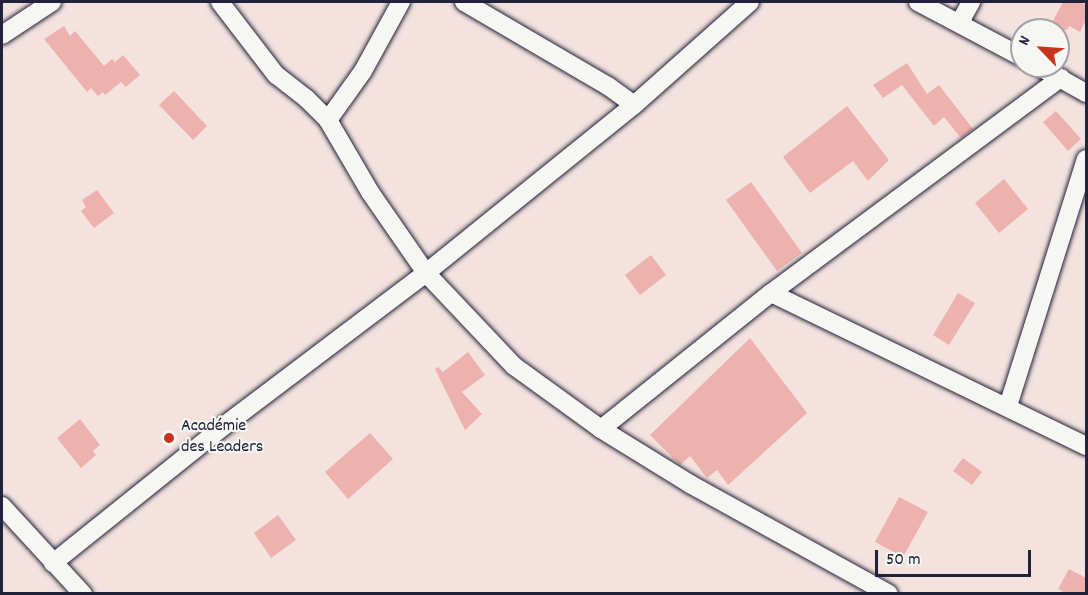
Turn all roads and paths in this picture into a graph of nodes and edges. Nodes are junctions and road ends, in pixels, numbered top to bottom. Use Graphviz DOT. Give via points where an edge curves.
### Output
graph roads {
  1 [pos="52,2"];
  2 [pos="220,2"];
  3 [pos="400,2"];
  4 [pos="464,2"];
  5 [pos="750,2"];
  6 [pos="918,2"];
  7 [pos="970,2"];
  8 [pos="960,22"];
  9 [pos="2,35"];
  10 [pos="1010,50"];
  11 [pos="1060,78"];
  12 [pos="1086,93"];
  13 [pos="634,105"];
  14 [pos="328,120"];
  15 [pos="1086,159"];
  16 [pos="426,273"];
  17 [pos="771,293"];
  18 [pos="1008,406"];
  19 [pos="601,429"];
  20 [pos="1086,446"];
  21 [pos="2,506"];
  22 [pos="53,563"];
  23 [pos="83,594"];
  24 [pos="889,594"];
  1 -- 9 [label="street"];
  2 -- 14 [label="street" via="276,75"];
  3 -- 14 [label="street" via="363,71"];
  4 -- 13 [label="street"];
  5 -- 13 [label="street"];
  6 -- 8 [label="street"];
  7 -- 8 [label="street"];
  8 -- 10 [label="street"];
  11 -- 12 [label="street"];
  11 -- 17 [label="street"];
  13 -- 16 [label="street"];
  14 -- 16 [label="street" via="370,192"];
  15 -- 18 [label="street"];
  16 -- 19 [label="street" via="514,366"];
  16 -- 22 [label="street" via="225,425"];
  17 -- 18 [label="street"];
  17 -- 19 [label="street"];
  18 -- 20 [label="street"];
  19 -- 24 [label="street" via="690,484"];
  21 -- 22 [label="street"];
  22 -- 23 [label="street"];
}
